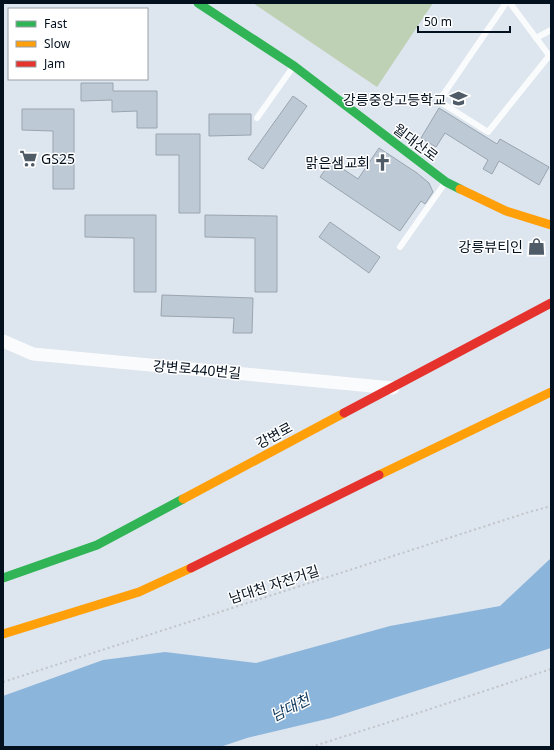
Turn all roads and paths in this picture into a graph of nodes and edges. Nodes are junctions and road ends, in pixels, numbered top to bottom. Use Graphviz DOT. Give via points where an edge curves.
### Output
graph roads {
  1 [pos="198,3"];
  2 [pos="506,3"];
  3 [pos="510,3"];
  4 [pos="551,30"];
  5 [pos="536,38"];
  6 [pos="550,57"];
  7 [pos="294,66"];
  8 [pos="257,118"];
  9 [pos="446,182"];
  10 [pos="551,225"];
  11 [pos="400,247"];
  12 [pos="551,304"];
  13 [pos="3,341"];
  14 [pos="393,388"];
  15 [pos="551,392"];
  16 [pos="551,506"];
  17 [pos="3,578"];
  18 [pos="3,634"];
  19 [pos="551,669"];
  20 [pos="3,682"];
  21 [pos="311,747"];
  1 -- 7 [label="street, 월대산로"];
  2 -- 6 [label="lane" via="440,101 488,132"];
  3 -- 5 [label="lane"];
  4 -- 5 [label="lane"];
  5 -- 6 [label="lane"];
  7 -- 8 [label="lane"];
  7 -- 9 [label="street, 월대산로"];
  9 -- 10 [label="street, 월대산로" via="506,210"];
  9 -- 11 [label="lane"];
  12 -- 14 [label="street, 강변로"];
  13 -- 14 [label="street, 강변로440번길" via="33,354"];
  14 -- 17 [label="street, 강변로" via="97,545"];
  15 -- 18 [label="street" via="139,592"];
  16 -- 20 [label="path, 남대천 자전거길"];
  19 -- 21 [label="path"];
}
